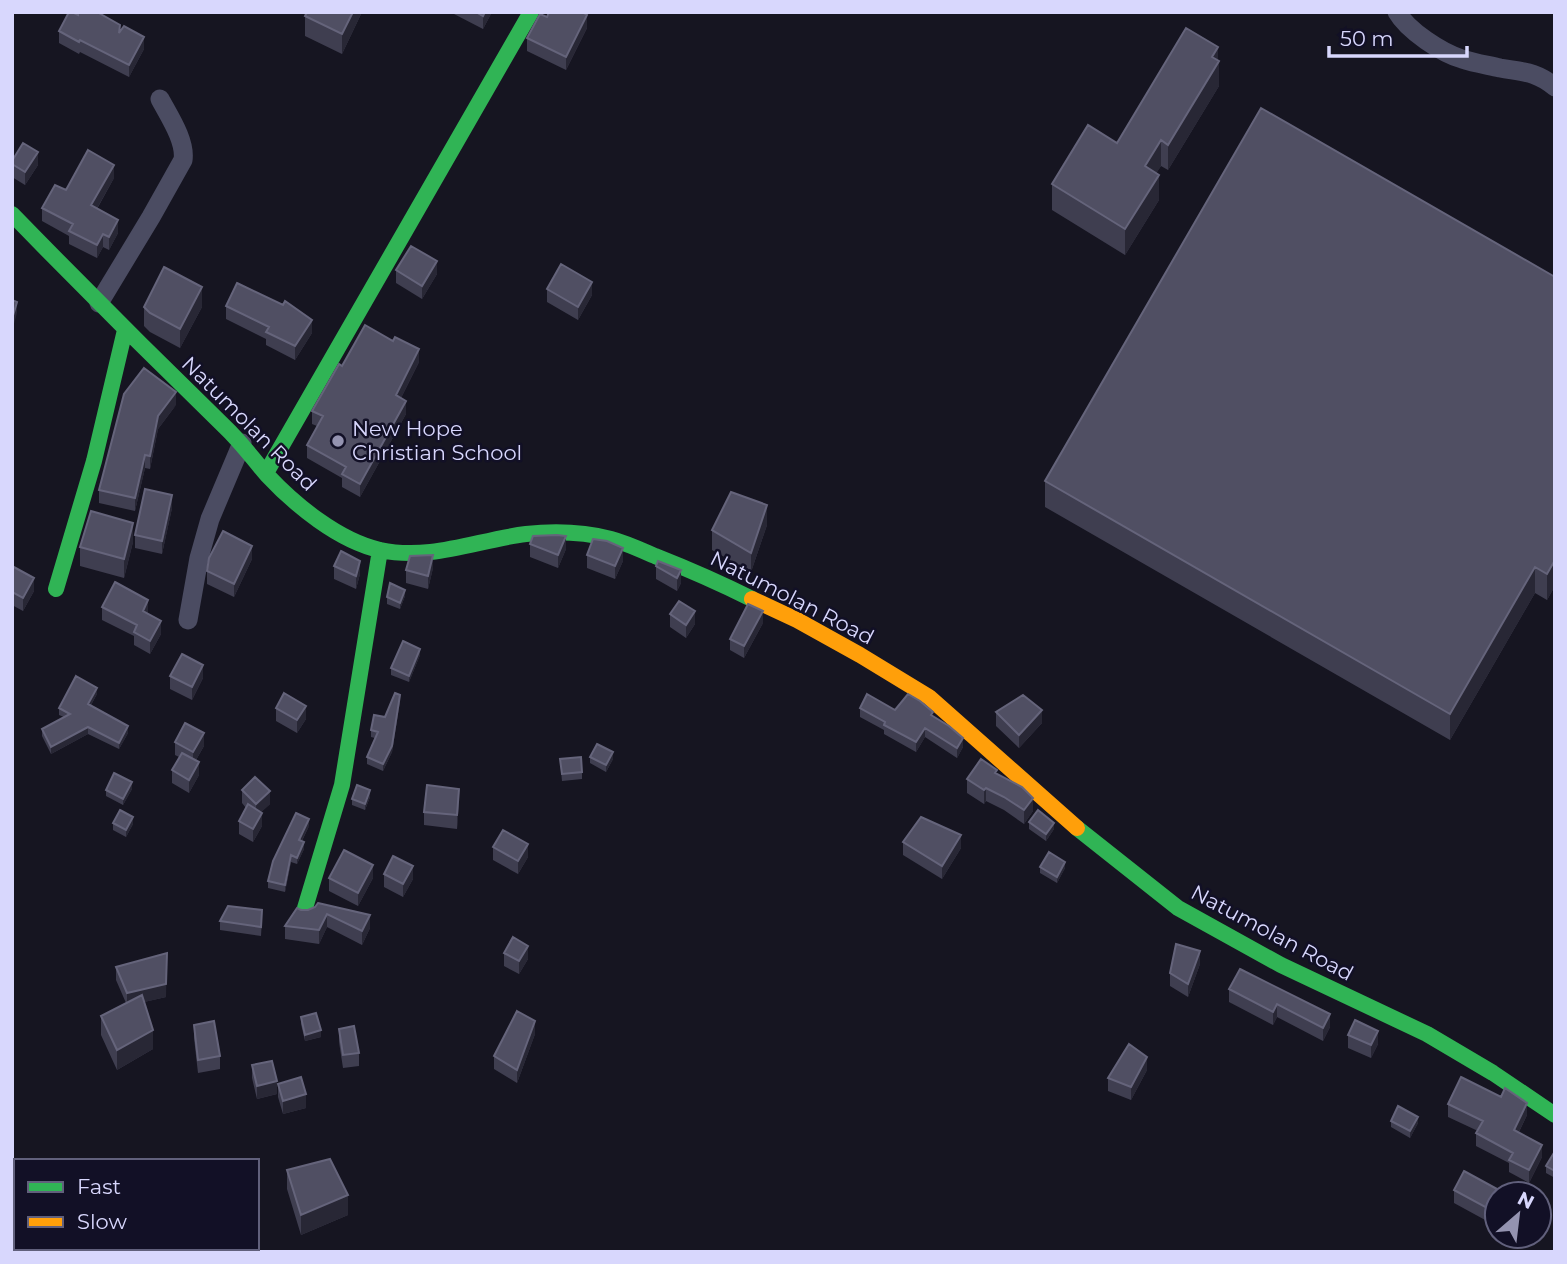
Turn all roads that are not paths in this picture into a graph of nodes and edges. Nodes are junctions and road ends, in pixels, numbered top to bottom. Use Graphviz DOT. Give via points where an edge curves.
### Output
graph roads {
  1 [pos="531,12"];
  2 [pos="1397,12"];
  3 [pos="1555,87"];
  4 [pos="160,99"];
  5 [pos="12,214"];
  6 [pos="99,303"];
  7 [pos="125,330"];
  8 [pos="242,443"];
  9 [pos="266,473"];
  10 [pos="380,550"];
  11 [pos="56,589"];
  12 [pos="188,620"];
  13 [pos="305,908"];
  14 [pos="1555,1115"];
  1 -- 9 [label="street"];
  2 -- 3 [label="street" via="1411,30 1460,59 1538,75"];
  4 -- 6 [label="street" via="182,143 183,160"];
  5 -- 6 [label="street, Natumolan Road"];
  6 -- 7 [label="street, Natumolan Road"];
  7 -- 8 [label="street, Natumolan Road"];
  7 -- 11 [label="street" via="103,431"];
  8 -- 9 [label="street, Natumolan Road"];
  8 -- 12 [label="street" via="199,558"];
  9 -- 10 [label="street, Natumolan Road" via="316,518 350,539"];
  10 -- 13 [label="street" via="342,785"];
  10 -- 14 [label="street, Natumolan Road" via="419,554 557,532 611,539 797,620 929,697 1070,824 1178,908 1281,965 1427,1034"];
}
